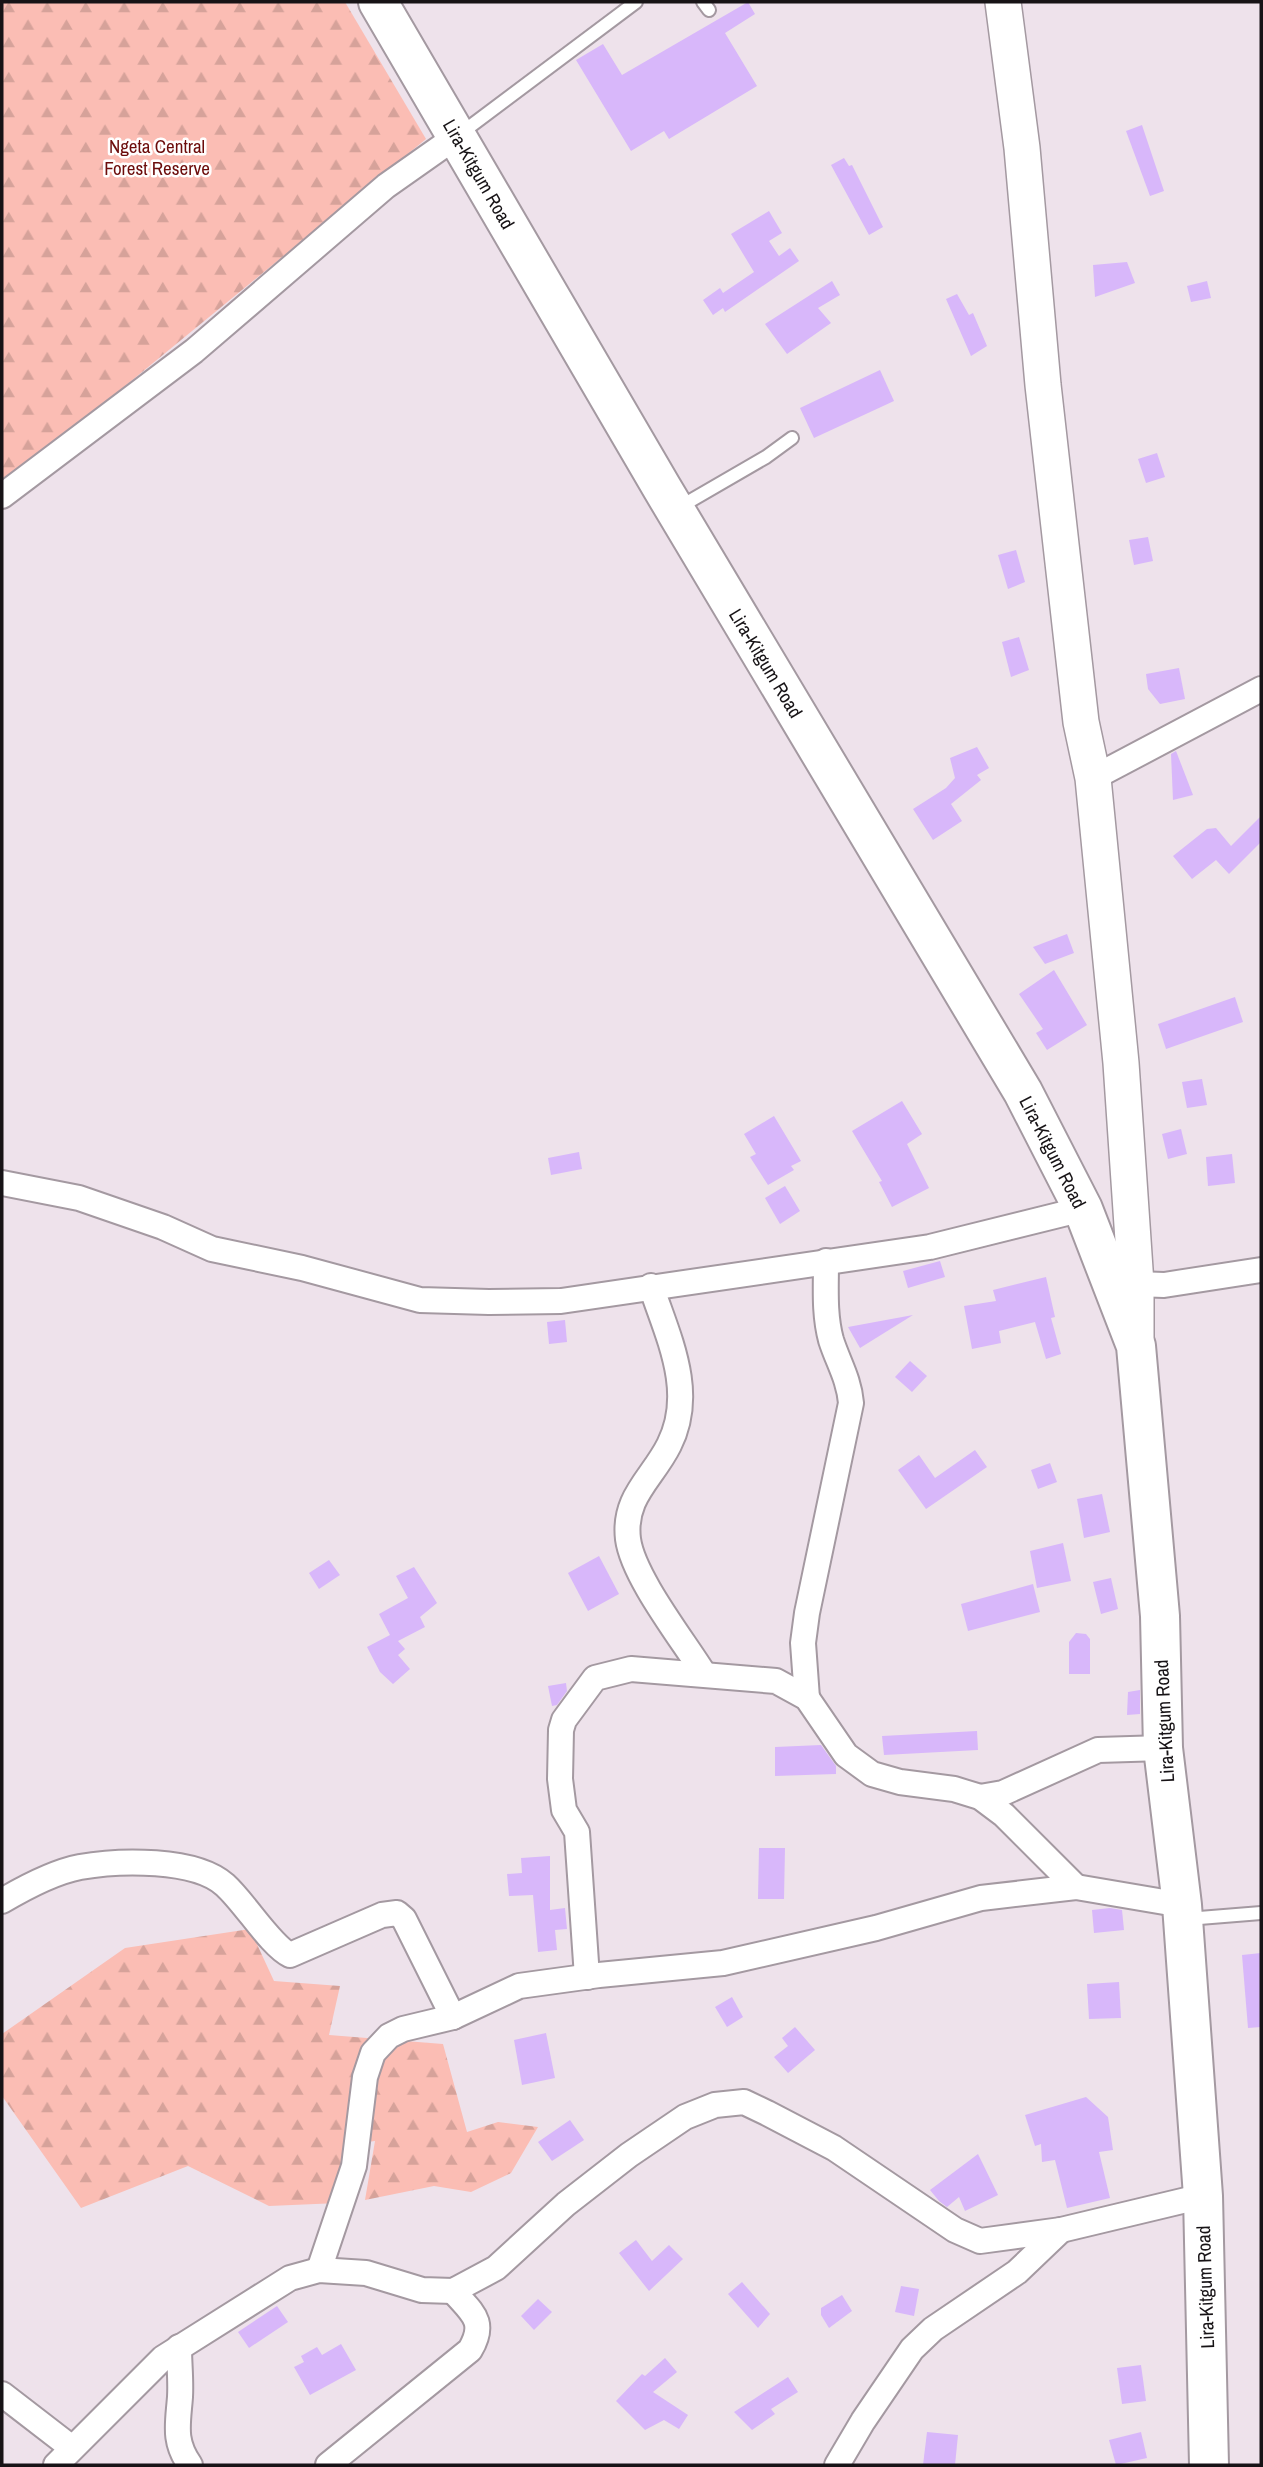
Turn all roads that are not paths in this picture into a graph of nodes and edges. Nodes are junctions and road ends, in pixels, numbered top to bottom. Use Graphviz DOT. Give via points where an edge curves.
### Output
graph roads {
  1 [pos="378,2"];
  2 [pos="636,2"];
  3 [pos="1003,2"];
  4 [pos="457,136"];
  5 [pos="792,438"];
  6 [pos="2,496"];
  7 [pos="675,509"];
  8 [pos="1261,690"];
  9 [pos="1093,778"];
  10 [pos="2,1183"];
  11 [pos="1083,1209"];
  12 [pos="826,1261"];
  13 [pos="1261,1270"];
  14 [pos="1136,1284"];
  15 [pos="651,1286"];
  16 [pos="1136,1346"];
  17 [pos="704,1674"];
  18 [pos="807,1698"];
  19 [pos="1163,1748"];
  20 [pos="980,1797"];
  21 [pos="1076,1887"];
  22 [pos="2,1901"];
  23 [pos="1183,1913"];
  24 [pos="1261,1913"];
  25 [pos="587,1977"];
  26 [pos="453,2017"];
  27 [pos="1203,2196"];
  28 [pos="1061,2230"];
  29 [pos="319,2270"];
  30 [pos="453,2291"];
  31 [pos="179,2347"];
  32 [pos="2,2394"];
  33 [pos="64,2457"];
  34 [pos="190,2465"];
  35 [pos="328,2465"];
  36 [pos="837,2465"];
  37 [pos="1209,2465"];
  1 -- 4 [label="main road, Lira-Kitgum Road"];
  2 -- 4 [label="lane"];
  3 -- 9 [label="main road" via="1081,722"];
  4 -- 6 [label="street" via="386,186 194,351"];
  4 -- 7 [label="main road, Lira-Kitgum Road"];
  5 -- 7 [label="lane"];
  7 -- 11 [label="main road, Lira-Kitgum Road" via="1023,1092"];
  8 -- 9 [label="street"];
  9 -- 14 [label="main road" via="1121,1063"];
  10 -- 15 [label="street" via="79,1198 163,1227 212,1250 421,1300 561,1301"];
  11 -- 12 [label="street" via="930,1247"];
  11 -- 16 [label="main road, Lira-Kitgum Road"];
  12 -- 15 [label="street"];
  12 -- 18 [label="street" via="826,1313 851,1403 807,1613 803,1643"];
  13 -- 14 [label="street" via="1164,1285"];
  14 -- 16 [label="main road"];
  15 -- 17 [label="street" via="681,1374 680,1405 670,1443 628,1509 628,1541 642,1577"];
  16 -- 19 [label="main road, Lira-Kitgum Road" via="1160,1616"];
  17 -- 18 [label="street" via="776,1681"];
  17 -- 25 [label="street" via="631,1669 595,1678 564,1720 559,1768 565,1810 577,1832"];
  18 -- 20 [label="street" via="846,1755 872,1774"];
  19 -- 20 [label="street" via="1098,1750 1003,1793"];
  19 -- 23 [label="main road, Lira-Kitgum Road"];
  20 -- 21 [label="street"];
  21 -- 23 [label="street"];
  21 -- 25 [label="street" via="981,1898 723,1963"];
  22 -- 26 [label="street" via="78,1867 113,1863 198,1869 223,1882 275,1945 290,1955 382,1915 397,1913"];
  23 -- 24 [label="lane"];
  23 -- 27 [label="main road, Lira-Kitgum Road"];
  25 -- 26 [label="street" via="519,1986"];
  26 -- 29 [label="street" via="403,2029 373,2053 365,2077 354,2166"];
  27 -- 28 [label="street"];
  27 -- 37 [label="main road, Lira-Kitgum Road"];
  28 -- 30 [label="street" via="991,2241 973,2239 834,2148 744,2102 731,2103 685,2118 654,2137 576,2197 496,2268"];
  28 -- 36 [label="street" via="1017,2272 933,2329 912,2349"];
  29 -- 30 [label="street" via="366,2273 422,2290"];
  29 -- 31 [label="street" via="290,2278"];
  30 -- 35 [label="street" via="477,2318 479,2335 470,2350"];
  31 -- 33 [label="street" via="142,2376"];
  31 -- 34 [label="street" via="175,2432"];
  32 -- 33 [label="street"];
}
